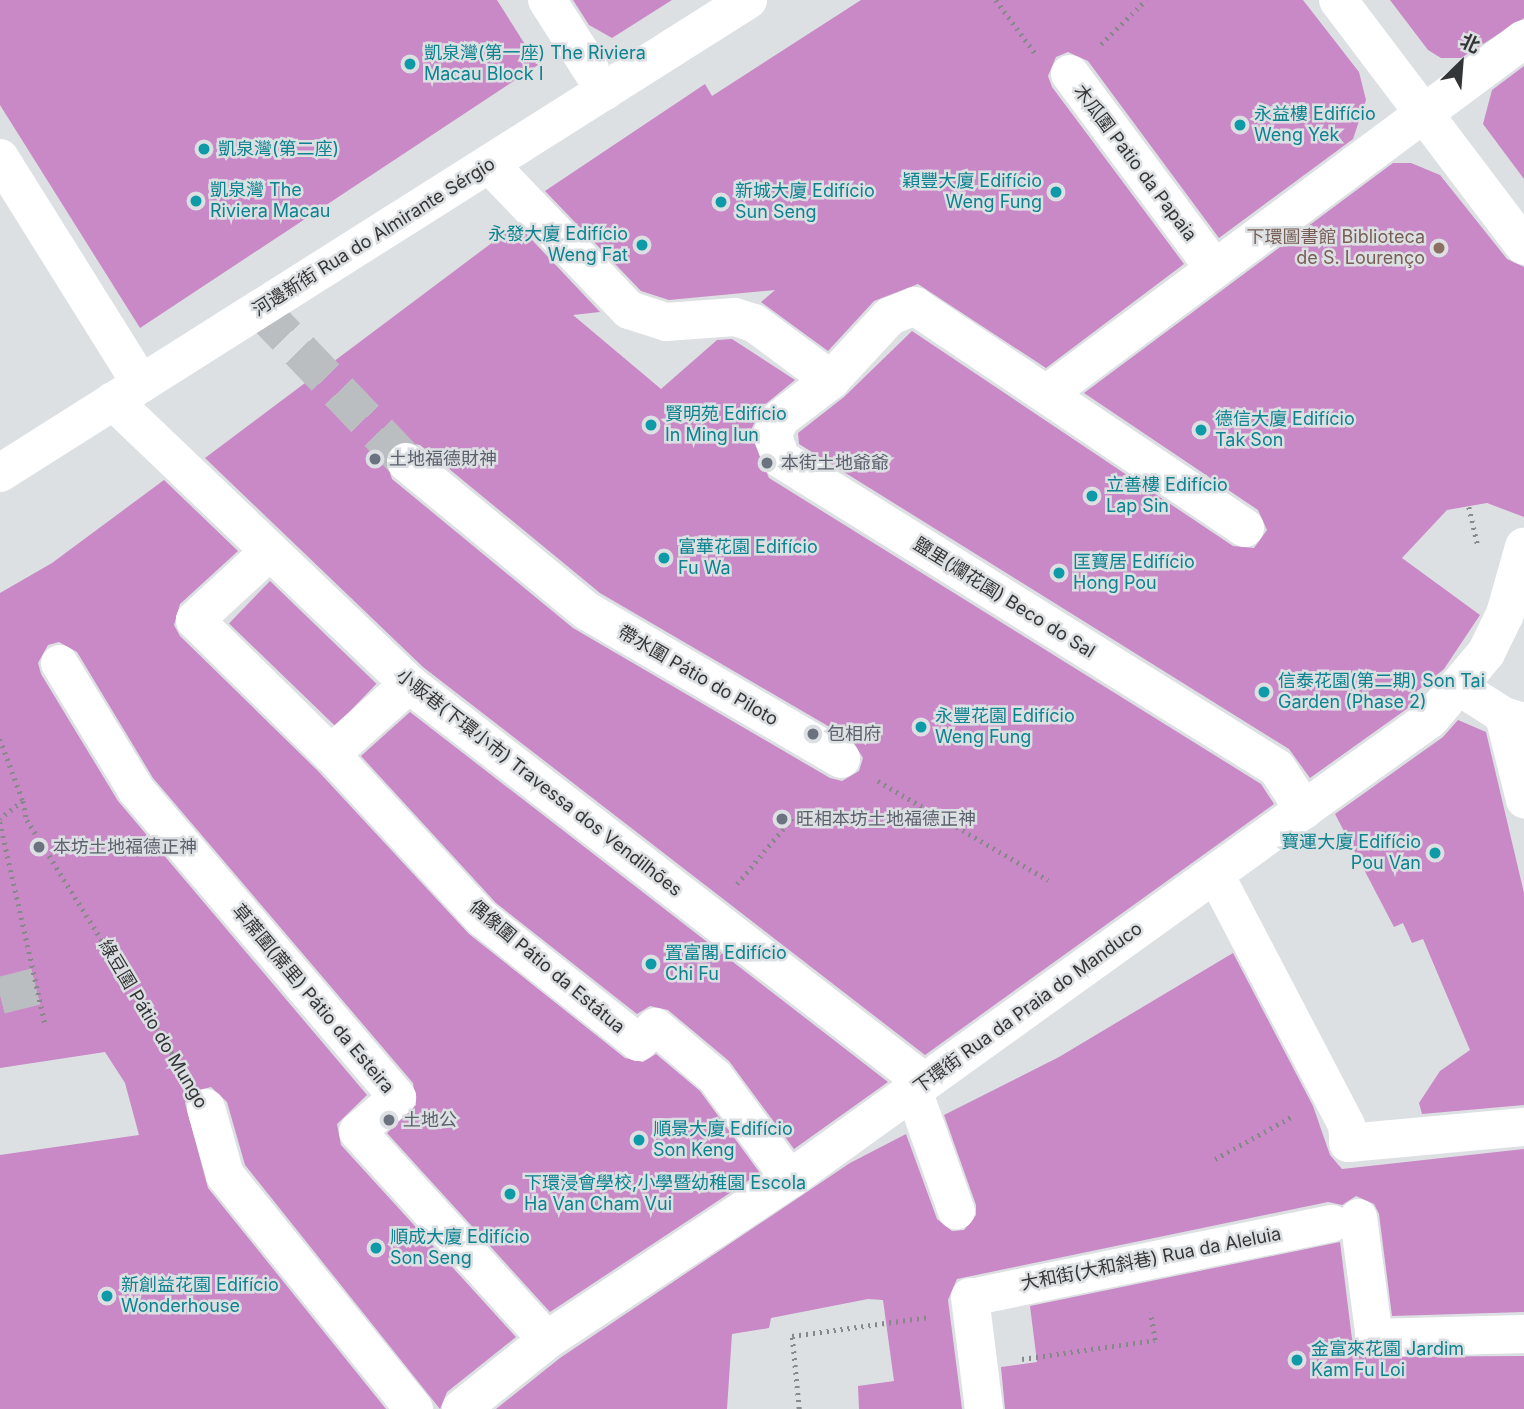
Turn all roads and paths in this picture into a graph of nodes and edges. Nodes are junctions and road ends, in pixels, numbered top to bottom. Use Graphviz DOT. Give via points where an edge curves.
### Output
graph roads {
  1 [pos="547,0"];
  2 [pos="748,0"];
  3 [pos="996,0"];
  4 [pos="1146,0"];
  5 [pos="1338,0"];
  6 [pos="1524,39"];
  7 [pos="1057,69"];
  8 [pos="605,91"];
  9 [pos="1424,114"];
  10 [pos="0,158"];
  11 [pos="489,164"];
  12 [pos="1524,246"];
  13 [pos="1215,269"];
  14 [pos="831,380"];
  15 [pos="127,393"];
  16 [pos="1048,393"];
  17 [pos="406,462"];
  18 [pos="0,473"];
  19 [pos="1245,528"];
  20 [pos="1524,547"];
  21 [pos="270,551"];
  22 [pos="59,663"];
  23 [pos="409,684"];
  24 [pos="1461,688"];
  25 [pos="1514,718"];
  26 [pos="0,739"];
  27 [pos="331,754"];
  28 [pos="841,759"];
  29 [pos="1524,799"];
  30 [pos="23,801"];
  31 [pos="1304,810"];
  32 [pos="792,818"];
  33 [pos="0,820"];
  34 [pos="1215,874"];
  35 [pos="1048,880"];
  36 [pos="711,917"];
  37 [pos="45,1023"];
  38 [pos="919,1086"];
  39 [pos="1330,1095"];
  40 [pos="206,1108"];
  41 [pos="1524,1127"];
  42 [pos="1348,1143"];
  43 [pos="1215,1159"];
  44 [pos="790,1179"];
  45 [pos="956,1211"];
  46 [pos="971,1304"];
  47 [pos="1150,1312"];
  48 [pos="1160,1331"];
  49 [pos="1153,1332"];
  50 [pos="1524,1334"];
  51 [pos="1374,1338"];
  52 [pos="547,1340"];
  53 [pos="980,1365"];
  54 [pos="414,1409"];
  55 [pos="461,1409"];
  56 [pos="799,1409"];
  57 [pos="984,1409"];
  1 -- 8 [label="street"];
  2 -- 8 [label="street, 河邊新街 Rua do Almirante Sérgio"];
  3 -- 7 [label="path"];
  4 -- 7 [label="path, 木瓜圍 Patio da Papaia"];
  5 -- 9 [label="street"];
  6 -- 9 [label="street"];
  7 -- 13 [label="street, 木瓜圍 Patio da Papaia"];
  8 -- 11 [label="street, 河邊新街 Rua do Almirante Sérgio"];
  9 -- 12 [label="street"];
  9 -- 13 [label="street"];
  10 -- 15 [label="street, 小販巷(下環小市) Travessa dos Vendilhões"];
  11 -- 14 [label="street" via="629,310 666,321 745,320"];
  11 -- 15 [label="street, 河邊新街 Rua do Almirante Sérgio"];
  13 -- 16 [label="street"];
  14 -- 16 [label="street, 鹽里(爛花園) Beco do Sal" via="897,310 915,306"];
  14 -- 31 [label="street, 鹽里(爛花園) Beco do Sal" via="775,426 773,444 781,460 1277,768"];
  15 -- 18 [label="street, 河邊新街 Rua do Almirante Sérgio"];
  15 -- 21 [label="street, 小販巷(下環小市) Travessa dos Vendilhões"];
  16 -- 19 [label="street, 鹽里(爛花園) Beco do Sal"];
  17 -- 28 [label="street, 帶水圍 Pátio do Piloto" via="587,611"];
  20 -- 24 [label="street, 下環街 Rua da Praia do Manduco" via="1505,614"];
  21 -- 23 [label="street, 小販巷(下環小市) Travessa dos Vendilhões"];
  21 -- 27 [label="street" via="190,615"];
  22 -- 52 [label="street, 草蓆圍(蓆里) Pátio da Esteira" via="136,790 397,1097 357,1131"];
  23 -- 27 [label="street"];
  23 -- 36 [label="street, 小販巷(下環小市) Travessa dos Vendilhões"];
  24 -- 25 [label="street"];
  24 -- 31 [label="street, 下環街 Rua da Praia do Manduco" via="1430,719"];
  25 -- 29 [label="street"];
  26 -- 30 [label="path, 綠豆圍 Pátio do Mungo"];
  27 -- 44 [label="street, 偶像圍 Pátio da Estátua" via="482,918 638,1042 655,1026 715,1077"];
  28 -- 35 [label="path"];
  30 -- 33 [label="path"];
  30 -- 40 [label="path, 綠豆圍 Pátio do Mungo" via="27,820"];
  31 -- 34 [label="street, 下環街 Rua da Praia do Manduco"];
  32 -- 36 [label="path"];
  33 -- 37 [label="path"];
  34 -- 38 [label="street, 下環街 Rua da Praia do Manduco"];
  34 -- 39 [label="street"];
  36 -- 38 [label="street, 小販巷(下環小市) Travessa dos Vendilhões"];
  38 -- 44 [label="street, 下環街 Rua da Praia do Manduco"];
  38 -- 45 [label="street"];
  39 -- 42 [label="street"];
  39 -- 43 [label="path"];
  40 -- 54 [label="street, 綠豆圍 Pátio do Mungo" via="225,1175"];
  41 -- 42 [label="street"];
  44 -- 52 [label="street, 下環街 Rua da Praia do Manduco"];
  46 -- 51 [label="street, 大和街(大和斜巷) Rua da Aleluia" via="1345,1220"];
  46 -- 53 [label="street"];
  46 -- 56 [label="path" via="792,1336"];
  47 -- 49 [label="path"];
  48 -- 49 [label="path"];
  49 -- 53 [label="path" via="1155,1340"];
  50 -- 51 [label="street"];
  52 -- 55 [label="street, 下環街 Rua da Praia do Manduco"];
  53 -- 57 [label="street"];
}
